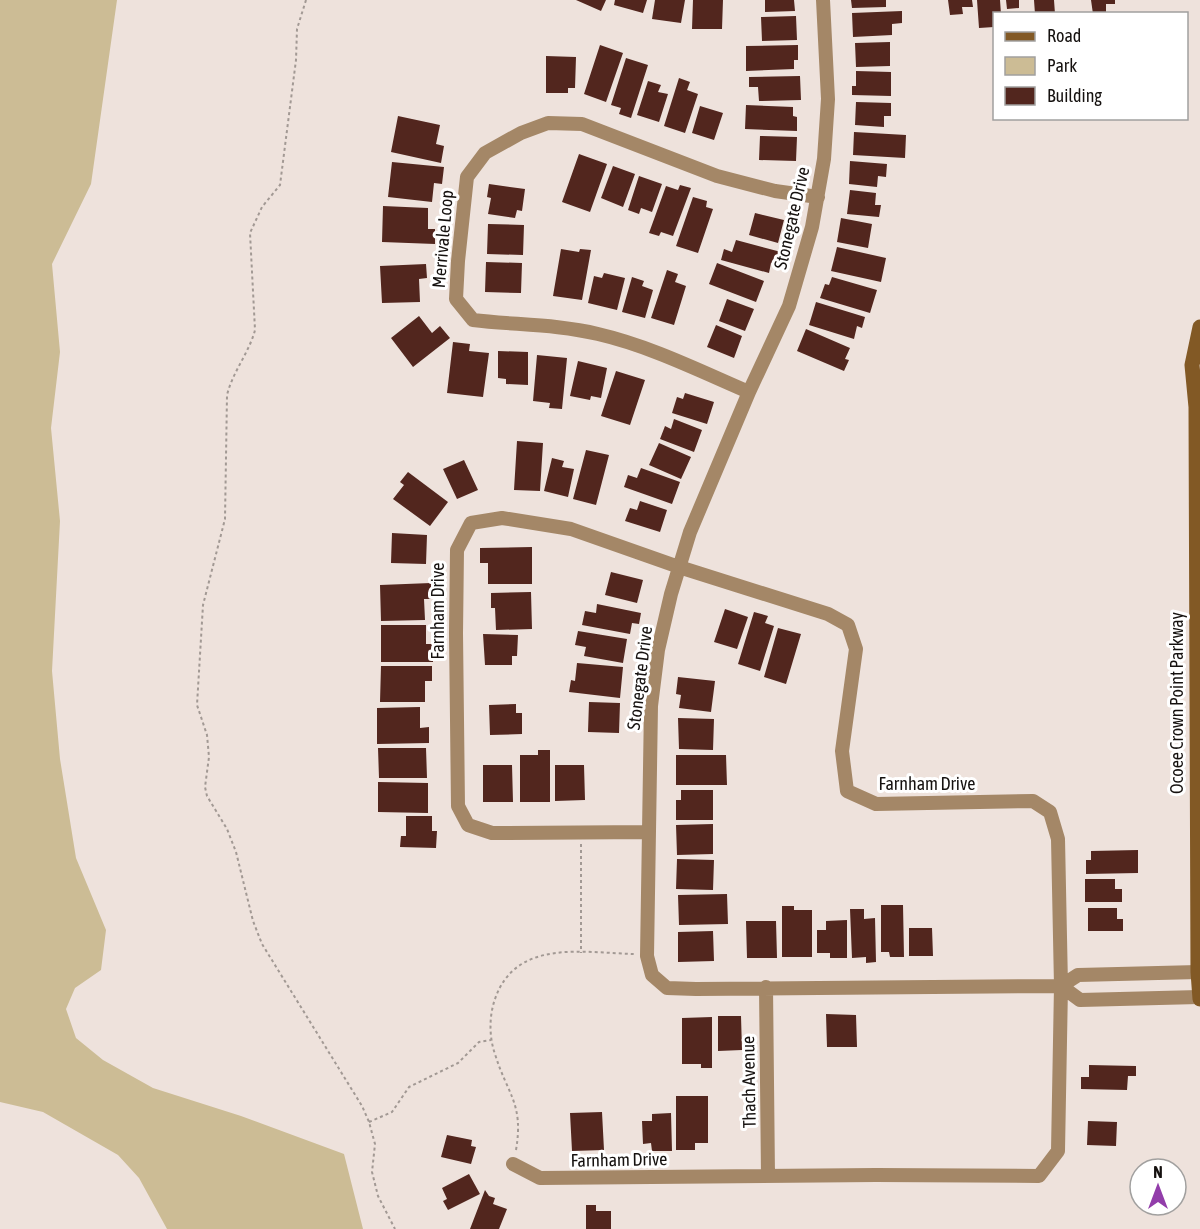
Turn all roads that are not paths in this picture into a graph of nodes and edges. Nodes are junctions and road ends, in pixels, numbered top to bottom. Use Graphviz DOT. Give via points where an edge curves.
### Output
graph roads {
  1 [pos="823,0"];
  2 [pos="818,197"];
  3 [pos="1200,327"];
  4 [pos="749,392"];
  5 [pos="1198,403"];
  6 [pos="679,567"];
  7 [pos="649,832"];
  8 [pos="1198,972"];
  9 [pos="1061,986"];
  10 [pos="766,987"];
  11 [pos="1200,998"];
  12 [pos="513,1164"];
  13 [pos="768,1176"];
  1 -- 2 [label="street, Stonegate Drive" via="828,99"];
  2 -- 4 [label="street, Stonegate Drive" via="789,306"];
  2 -- 4 [label="street, Merrivale Loop" via="717,176 582,124 548,123 521,132 485,153 466,177 456,299 473,320 598,334 657,353"];
  3 -- 5 [label="street, Ocoee Crown Point Parkway" via="1192,365"];
  4 -- 6 [label="street, Stonegate Drive"];
  5 -- 8 [label="street, Ocoee Crown Point Parkway"];
  6 -- 7 [label="street, Stonegate Drive" via="658,651 651,706"];
  6 -- 7 [label="street, Farnham Drive" via="571,529 502,518 471,523 457,550 458,806 468,825 492,833"];
  6 -- 9 [label="street, Farnham Drive" via="828,614 848,625 856,649 842,751 847,791 876,804 1033,801 1050,812 1058,839"];
  7 -- 10 [label="street, Stonegate Drive" via="647,954 652,975 668,988"];
  8 -- 9 [label="street, Stonegate Drive" via="1078,975"];
  8 -- 11 [label="street, Ocoee Crown Point Parkway"];
  9 -- 10 [label="street, Stonegate Drive"];
  9 -- 11 [label="street, Stonegate Drive" via="1080,1000"];
  9 -- 13 [label="street, Farnham Drive" via="1058,1151 1039,1176"];
  10 -- 13 [label="street, Thach Avenue"];
  12 -- 13 [label="street, Farnham Drive" via="540,1178"];
}
